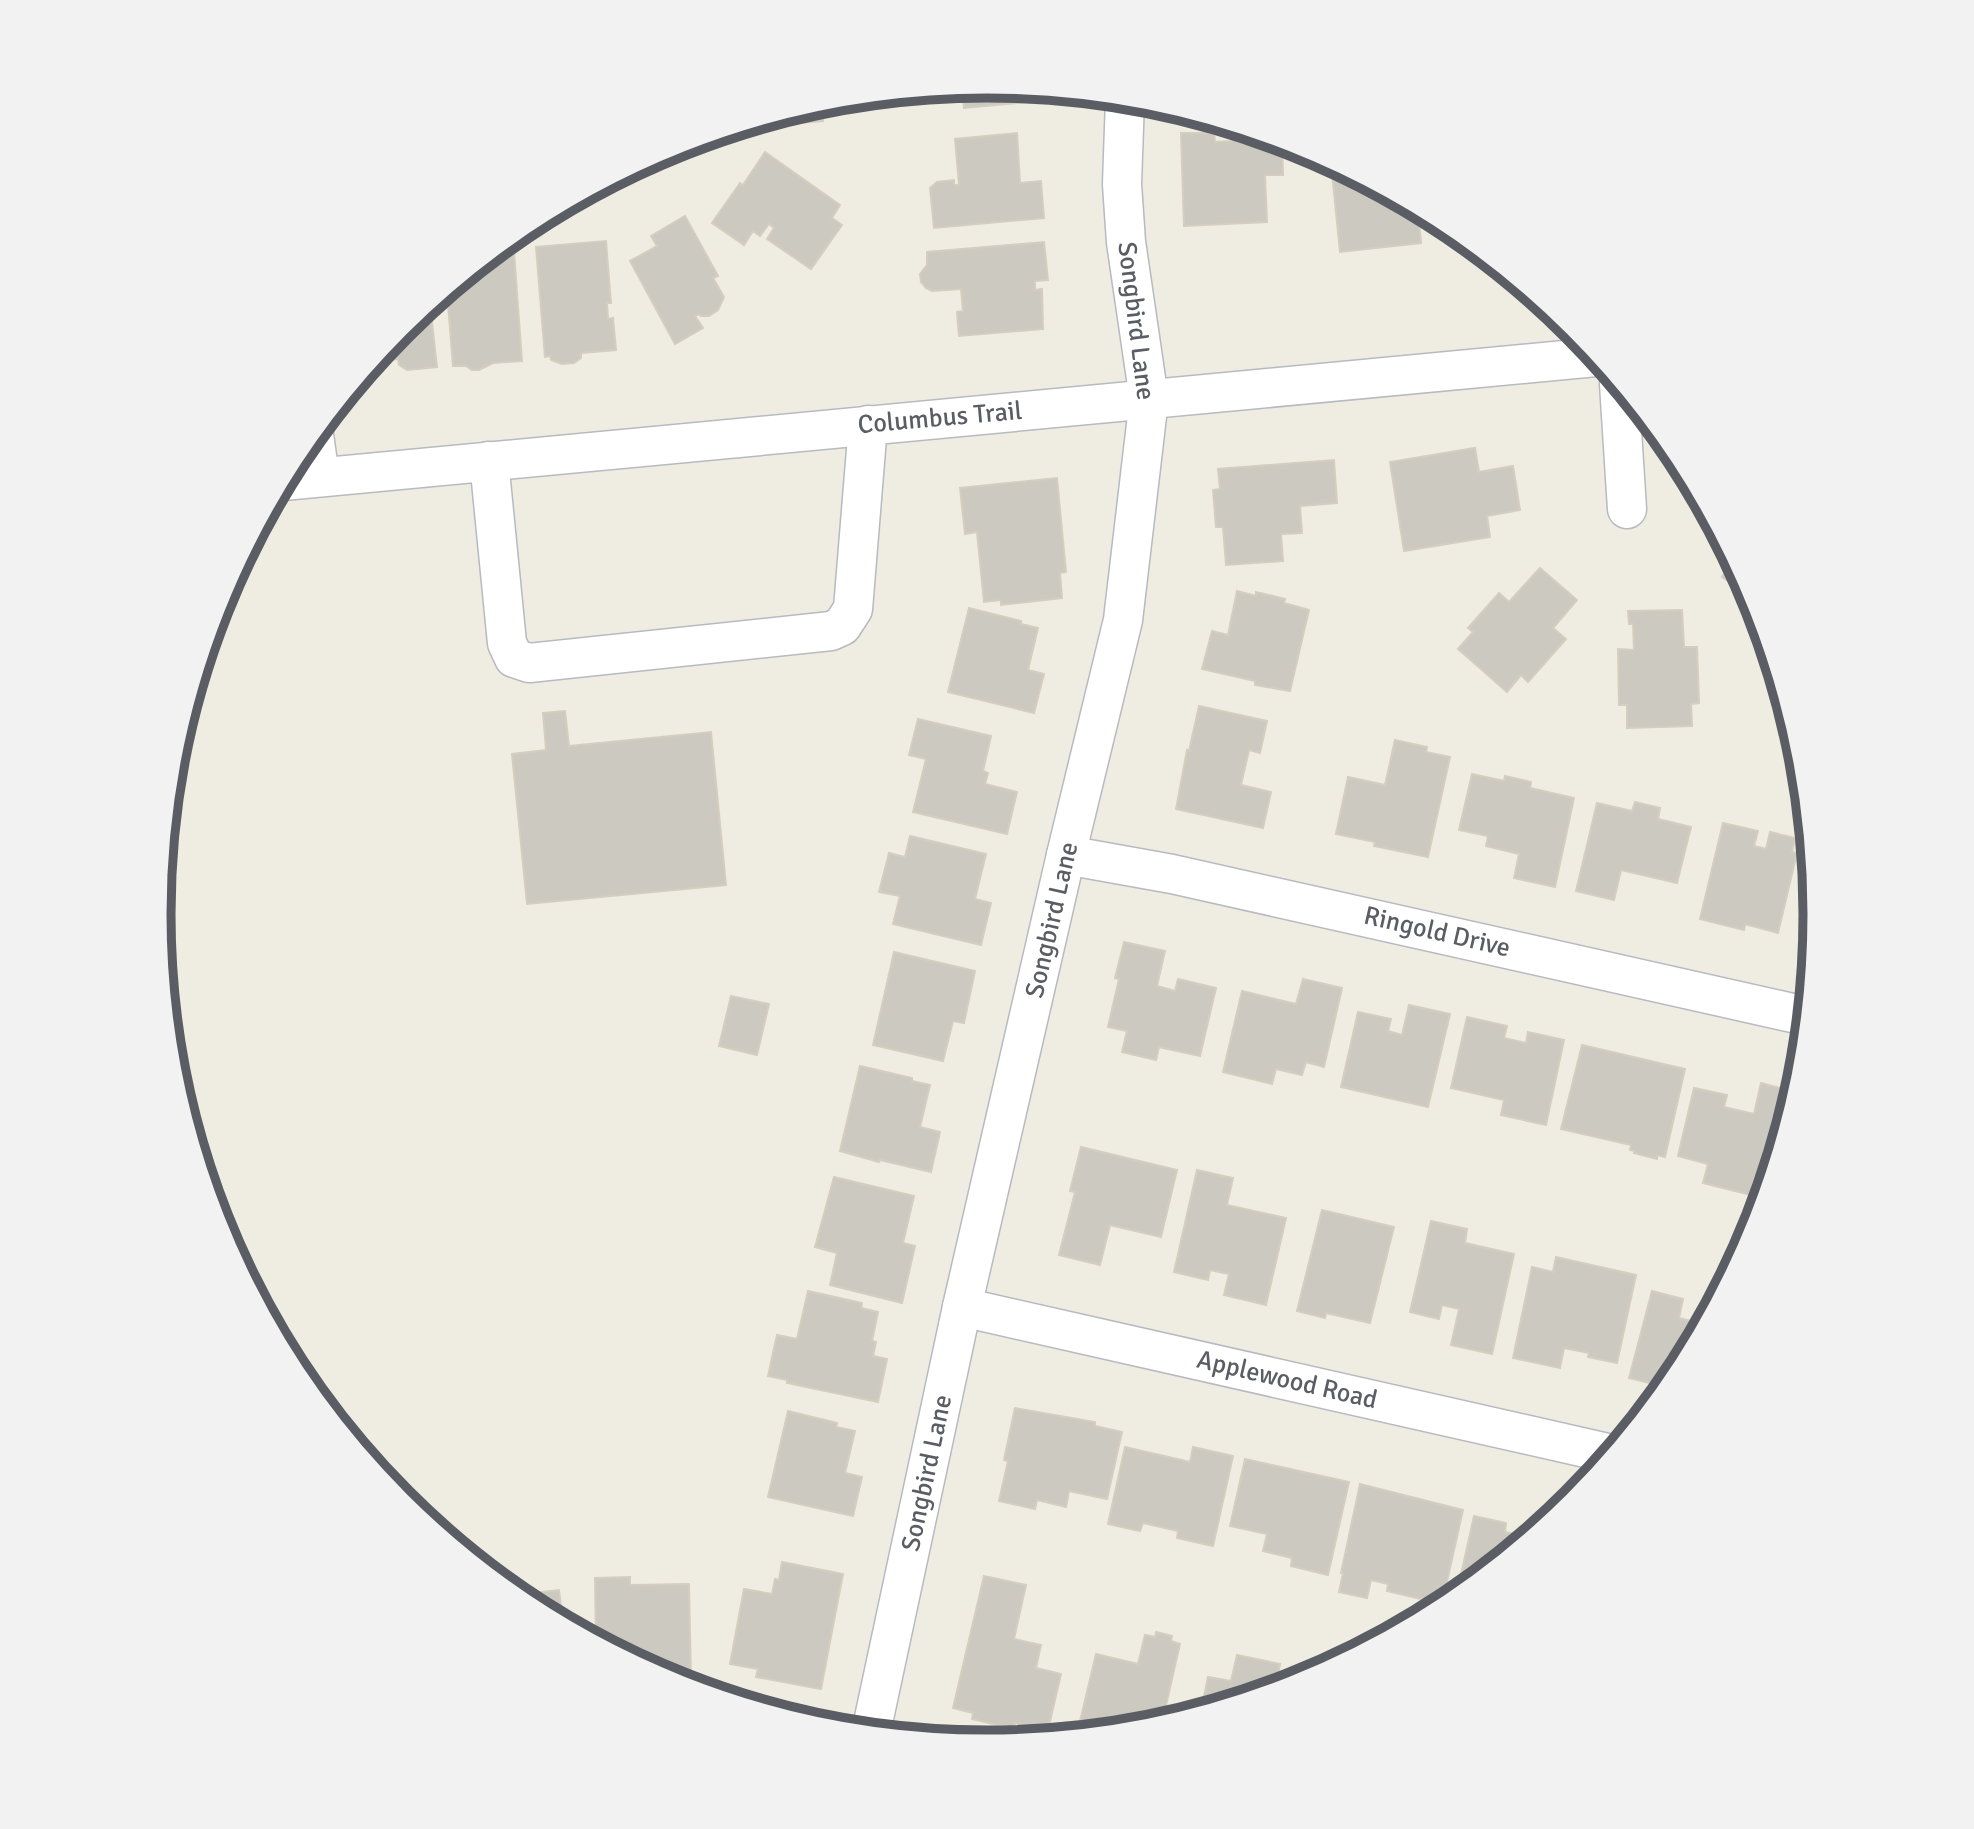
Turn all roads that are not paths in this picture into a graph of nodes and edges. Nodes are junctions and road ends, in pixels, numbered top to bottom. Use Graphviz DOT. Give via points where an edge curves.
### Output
graph roads {
  1 [pos="1125,110"];
  2 [pos="1584,358"];
  3 [pos="1149,398"];
  4 [pos="1620,399"];
  5 [pos="868,425"];
  6 [pos="489,461"];
  7 [pos="302,479"];
  8 [pos="1627,509"];
  9 [pos="1066,855"];
  10 [pos="1798,1014"];
  11 [pos="962,1307"];
  12 [pos="1602,1452"];
  13 [pos="873,1723"];
  1 -- 3 [label="street, Songbird Lane" via="1126,242"];
  2 -- 3 [label="street, Columbus Trail"];
  3 -- 5 [label="street, Columbus Trail"];
  3 -- 9 [label="street, Songbird Lane" via="1123,620"];
  4 -- 8 [label="street"];
  5 -- 6 [label="street, Columbus Trail"];
  5 -- 6 [label="street" via="853,609 842,626 831,631 529,663 514,658 507,643"];
  6 -- 7 [label="street, Columbus Trail"];
  9 -- 10 [label="street, Ringold Drive" via="1172,874"];
  9 -- 11 [label="street, Songbird Lane"];
  11 -- 12 [label="street, Applewood Road"];
  11 -- 13 [label="street, Songbird Lane"];
}
